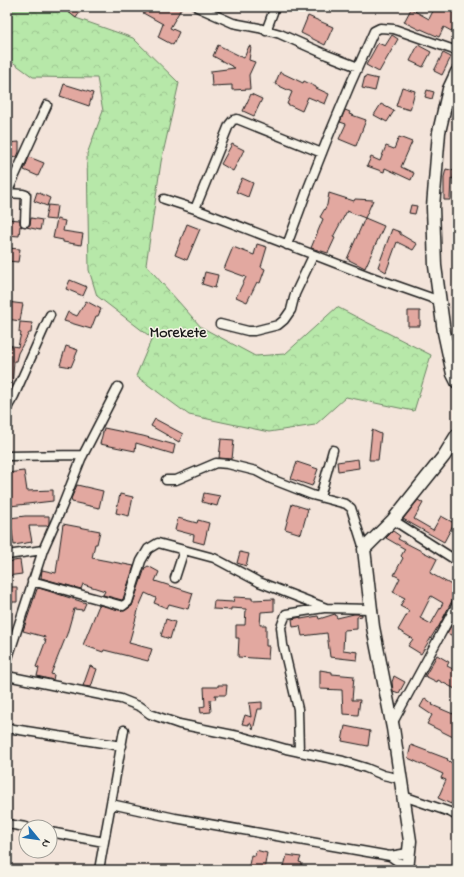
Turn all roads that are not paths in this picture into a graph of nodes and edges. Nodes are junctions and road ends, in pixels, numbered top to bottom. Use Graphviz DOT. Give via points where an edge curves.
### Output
graph roads {
  1 [pos="197,7"];
  2 [pos="275,7"];
  3 [pos="266,31"];
  4 [pos="457,51"];
  5 [pos="358,67"];
  6 [pos="457,72"];
  7 [pos="47,105"];
  8 [pos="322,153"];
  9 [pos="7,193"];
  10 [pos="164,199"];
  11 [pos="195,209"];
  12 [pos="25,222"];
  13 [pos="288,245"];
  14 [pos="313,256"];
  15 [pos="440,301"];
  16 [pos="50,314"];
  17 [pos="220,324"];
  18 [pos="457,382"];
  19 [pos="118,387"];
  20 [pos="7,408"];
  21 [pos="456,440"];
  22 [pos="333,450"];
  23 [pos="83,455"];
  24 [pos="7,456"];
  25 [pos="166,480"];
  26 [pos="320,498"];
  27 [pos="393,520"];
  28 [pos="364,549"];
  29 [pos="43,550"];
  30 [pos="184,550"];
  31 [pos="7,555"];
  32 [pos="457,561"];
  33 [pos="175,578"];
  34 [pos="32,581"];
  35 [pos="457,604"];
  36 [pos="326,608"];
  37 [pos="371,609"];
  38 [pos="7,661"];
  39 [pos="7,676"];
  40 [pos="392,724"];
  41 [pos="7,728"];
  42 [pos="124,730"];
  43 [pos="122,746"];
  44 [pos="299,752"];
  45 [pos="401,779"];
  46 [pos="403,796"];
  47 [pos="111,804"];
  48 [pos="456,814"];
  49 [pos="7,824"];
  50 [pos="18,826"];
  51 [pos="58,833"];
  52 [pos="104,842"];
  53 [pos="408,853"];
  54 [pos="390,856"];
  55 [pos="407,869"];
  56 [pos="99,870"];
  1 -- 3 [label="street" via="227,21"];
  2 -- 3 [label="street"];
  3 -- 5 [label="street" via="280,34"];
  4 -- 5 [label="street" via="394,29 380,28 374,31"];
  5 -- 8 [label="street"];
  6 -- 15 [label="street" via="443,112 436,169 435,266"];
  7 -- 9 [label="street"];
  8 -- 11 [label="street" via="237,119 233,120"];
  8 -- 13 [label="street"];
  9 -- 12 [label="street" via="26,195"];
  10 -- 11 [label="street"];
  11 -- 13 [label="street"];
  13 -- 14 [label="street"];
  14 -- 15 [label="street"];
  14 -- 17 [label="street" via="295,294 291,310 278,325 248,331"];
  15 -- 18 [label="street" via="444,332"];
  16 -- 20 [label="street"];
  19 -- 23 [label="street"];
  21 -- 27 [label="street"];
  22 -- 26 [label="street"];
  23 -- 24 [label="street"];
  23 -- 29 [label="street"];
  25 -- 26 [label="street" via="176,480 216,463 228,464 256,471"];
  26 -- 28 [label="street" via="346,504 351,508"];
  27 -- 28 [label="street"];
  27 -- 32 [label="street"];
  28 -- 37 [label="street"];
  29 -- 31 [label="street"];
  29 -- 34 [label="street"];
  30 -- 33 [label="street"];
  30 -- 34 [label="street" via="158,543 148,549 141,561 128,602 123,606"];
  30 -- 36 [label="street" via="214,558 264,584"];
  34 -- 38 [label="street"];
  35 -- 40 [label="street"];
  36 -- 37 [label="street"];
  36 -- 44 [label="street" via="286,614 281,627 298,709"];
  37 -- 40 [label="street"];
  39 -- 44 [label="street" via="121,699 141,707 150,714 179,724"];
  40 -- 45 [label="street"];
  41 -- 43 [label="street"];
  42 -- 43 [label="street"];
  43 -- 47 [label="street"];
  44 -- 45 [label="street" via="343,761"];
  45 -- 46 [label="street"];
  46 -- 48 [label="street"];
  46 -- 53 [label="street" via="410,841"];
  47 -- 52 [label="street"];
  47 -- 54 [label="street" via="175,818"];
  49 -- 50 [label="street"];
  51 -- 52 [label="street"];
  52 -- 56 [label="street"];
  53 -- 54 [label="street"];
  53 -- 55 [label="street"];
  54 -- 55 [label="street"];
}
